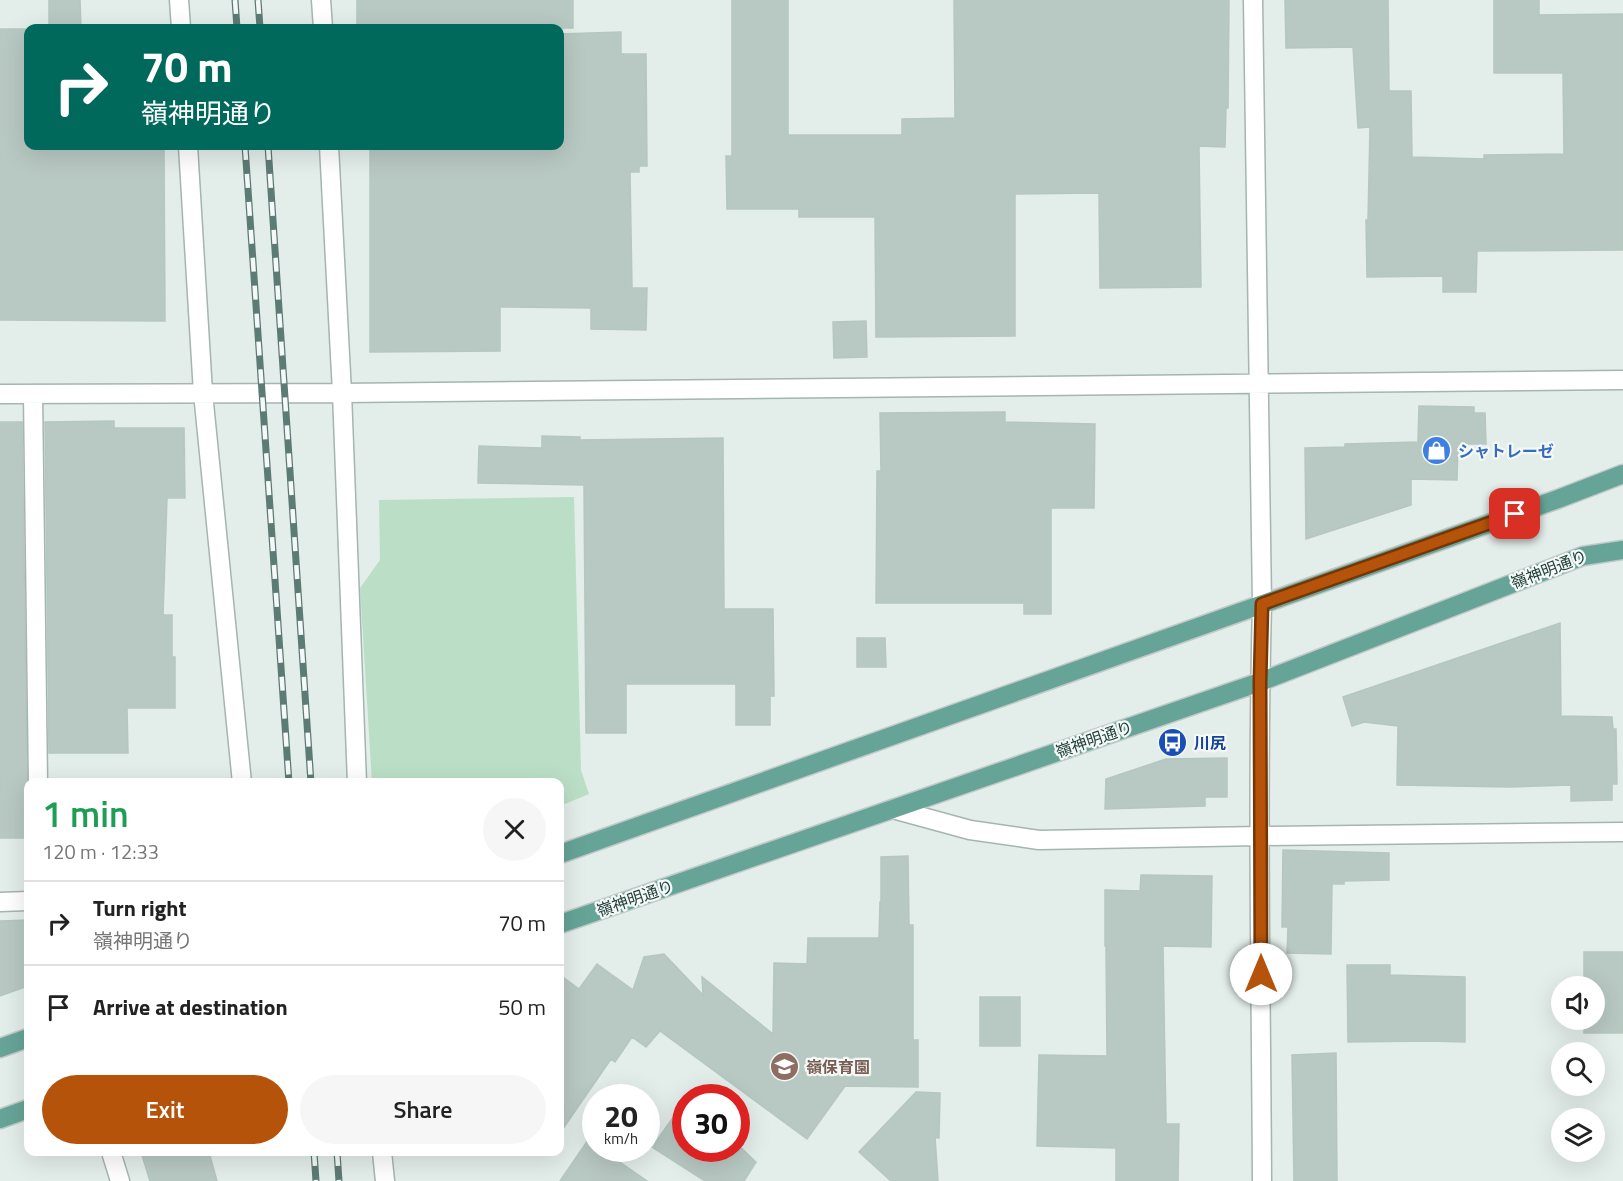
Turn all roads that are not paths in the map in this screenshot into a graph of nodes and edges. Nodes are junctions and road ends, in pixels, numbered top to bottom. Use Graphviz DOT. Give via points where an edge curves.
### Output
graph roads {
  1 [pos="179,0"];
  2 [pos="321,0"];
  3 [pos="1253,0"];
  4 [pos="181,24"];
  5 [pos="322,24"];
  6 [pos="188,150"];
  7 [pos="329,150"];
  8 [pos="1623,380"];
  9 [pos="1258,383"];
  10 [pos="33,393"];
  11 [pos="203,393"];
  12 [pos="342,393"];
  13 [pos="0,394"];
  14 [pos="1623,474"];
  15 [pos="1623,483"];
  16 [pos="1558,499"];
  17 [pos="1623,539"];
  18 [pos="1623,550"];
  19 [pos="1583,556"];
  20 [pos="1262,604"];
  21 [pos="1260,682"];
  22 [pos="38,778"];
  23 [pos="242,778"];
  24 [pos="357,778"];
  25 [pos="893,809"];
  26 [pos="1623,832"];
  27 [pos="1260,836"];
  28 [pos="564,853"];
  29 [pos="24,901"];
  30 [pos="0,902"];
  31 [pos="564,923"];
  32 [pos="24,1039"];
  33 [pos="0,1048"];
  34 [pos="24,1110"];
  35 [pos="0,1119"];
  36 [pos="112,1156"];
  37 [pos="382,1156"];
  38 [pos="120,1181"];
  39 [pos="385,1181"];
  40 [pos="1262,1181"];
  1 -- 4 [label="street"];
  2 -- 5 [label="street"];
  3 -- 9 [label="street"];
  6 -- 11 [label="street"];
  7 -- 12 [label="street"];
  8 -- 9 [label="street"];
  9 -- 12 [label="street"];
  9 -- 20 [label="street"];
  10 -- 11 [label="street"];
  10 -- 13 [label="street"];
  10 -- 22 [label="street"];
  11 -- 12 [label="street"];
  11 -- 23 [label="street"];
  12 -- 24 [label="street"];
  14 -- 16 [label="main road"];
  15 -- 16 [label="street"];
  16 -- 20 [label="main road"];
  17 -- 19 [label="street, 嶺神明通り"];
  18 -- 19 [label="main road"];
  19 -- 21 [label="main road, 嶺神明通り"];
  20 -- 21 [label="street"];
  20 -- 28 [label="main road"];
  21 -- 25 [label="main road, 嶺神明通り"];
  21 -- 27 [label="street"];
  25 -- 27 [label="street" via="970,830 1039,840"];
  25 -- 31 [label="main road, 嶺神明通り"];
  26 -- 27 [label="street"];
  27 -- 40 [label="street"];
  29 -- 30 [label="street"];
  32 -- 33 [label="main road"];
  34 -- 35 [label="main road"];
  36 -- 38 [label="street"];
  37 -- 39 [label="street"];
}
